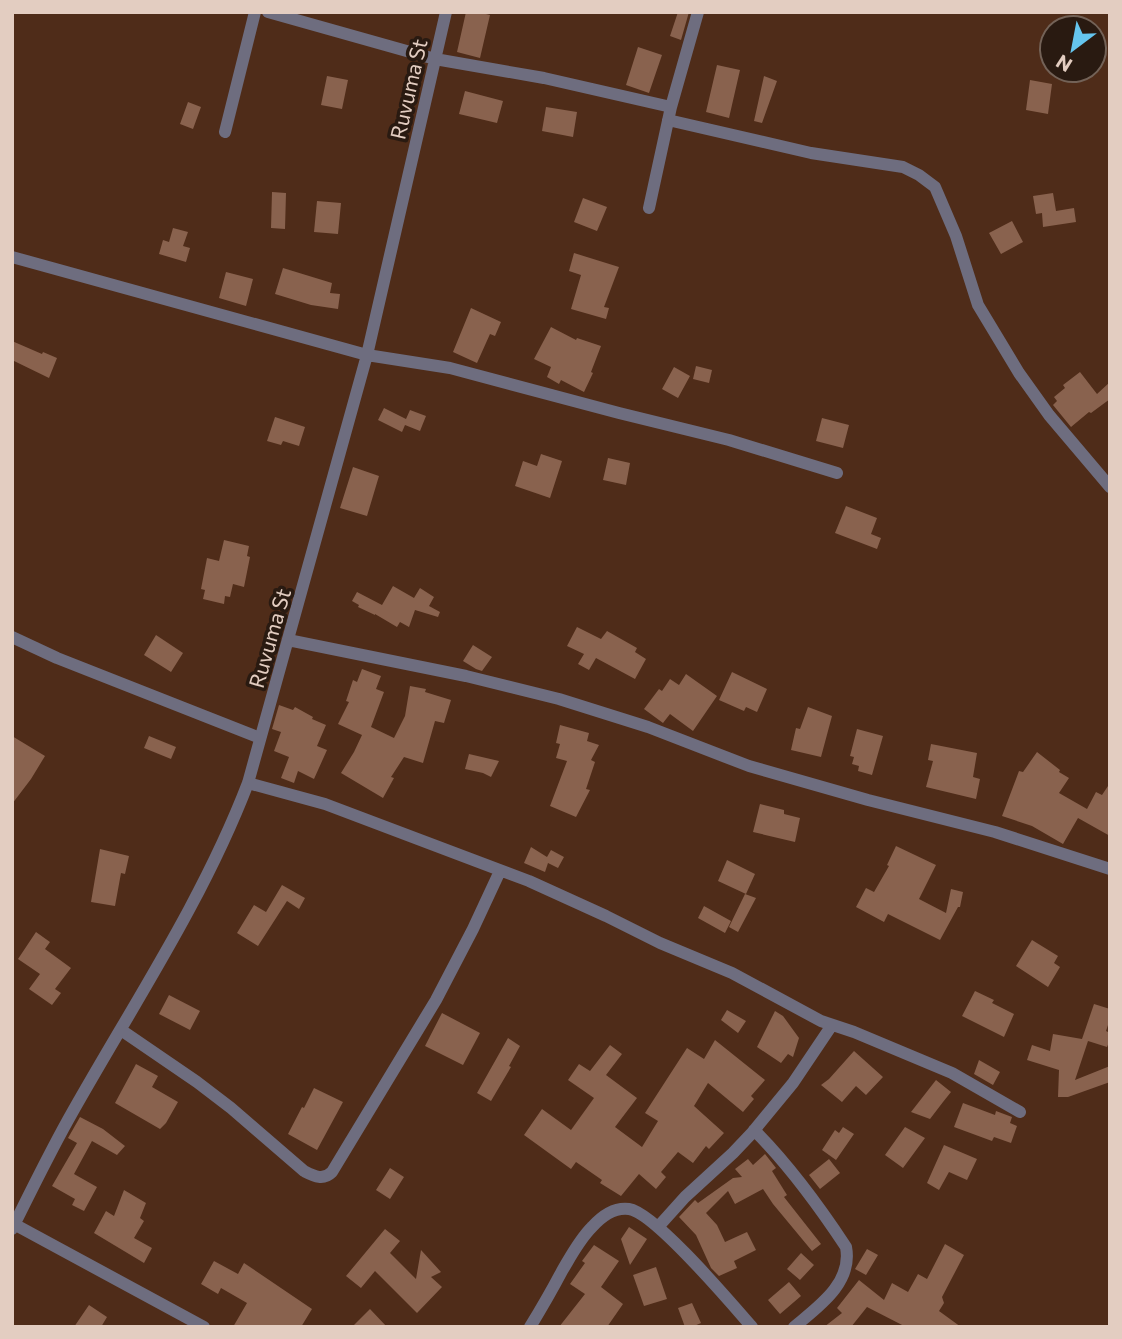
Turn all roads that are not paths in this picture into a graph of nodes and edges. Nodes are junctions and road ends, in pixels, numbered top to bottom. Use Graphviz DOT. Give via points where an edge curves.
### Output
graph roads {
  1 [pos="255,12"];
  2 [pos="268,12"];
  3 [pos="446,12"];
  4 [pos="698,12"];
  5 [pos="435,59"];
  6 [pos="669,113"];
  7 [pos="225,132"];
  8 [pos="649,208"];
  9 [pos="12,257"];
  10 [pos="367,355"];
  11 [pos="837,472"];
  12 [pos="1110,487"];
  13 [pos="12,637"];
  14 [pos="288,640"];
  15 [pos="260,738"];
  16 [pos="248,783"];
  17 [pos="1110,869"];
  18 [pos="500,871"];
  19 [pos="832,1025"];
  20 [pos="121,1030"];
  21 [pos="1020,1112"];
  22 [pos="754,1130"];
  23 [pos="13,1226"];
  24 [pos="658,1227"];
  25 [pos="204,1327"];
  26 [pos="530,1327"];
  27 [pos="752,1327"];
  28 [pos="794,1327"];
  1 -- 7 [label="street"];
  2 -- 5 [label="street"];
  3 -- 5 [label="street, Ruvuma St"];
  4 -- 6 [label="street"];
  5 -- 6 [label="street" via="544,78"];
  5 -- 10 [label="street, Ruvuma St"];
  6 -- 8 [label="street"];
  6 -- 12 [label="street" via="811,153 903,167 935,187 978,306 1049,415"];
  9 -- 10 [label="street"];
  10 -- 11 [label="street" via="450,369"];
  10 -- 14 [label="street, Ruvuma St"];
  13 -- 15 [label="street"];
  14 -- 15 [label="street, Ruvuma St"];
  14 -- 17 [label="street" via="559,699 749,766 995,832"];
  15 -- 16 [label="street, Ruvuma St"];
  16 -- 18 [label="street" via="325,804"];
  16 -- 20 [label="street, Ruvuma St" via="190,911"];
  18 -- 19 [label="street" via="733,973"];
  18 -- 20 [label="street" via="436,1000 326,1177 304,1171 231,1108"];
  19 -- 21 [label="street" via="951,1073"];
  19 -- 22 [label="street"];
  20 -- 23 [label="street, Ruvuma St"];
  22 -- 24 [label="street"];
  22 -- 28 [label="street" via="790,1170 846,1247 838,1285"];
  23 -- 25 [label="street"];
  24 -- 26 [label="street" via="630,1209 607,1213 579,1241"];
  24 -- 27 [label="street"];
}
